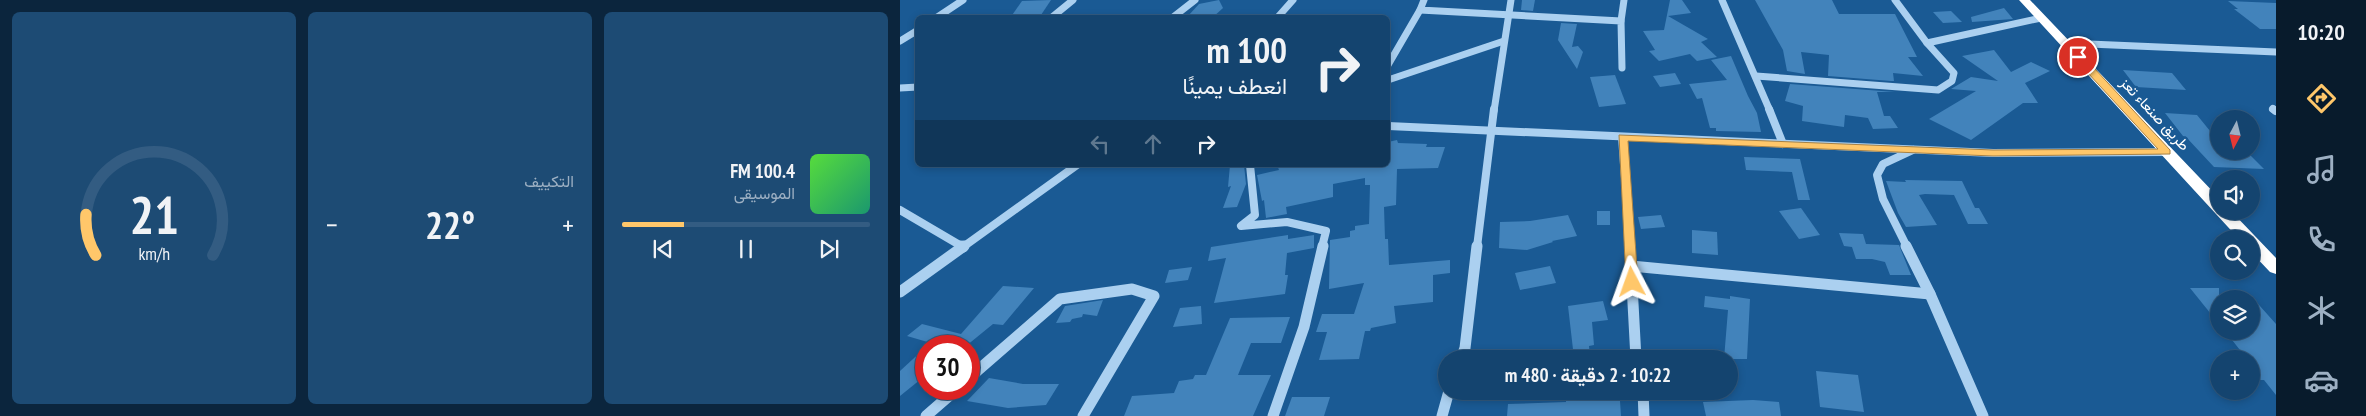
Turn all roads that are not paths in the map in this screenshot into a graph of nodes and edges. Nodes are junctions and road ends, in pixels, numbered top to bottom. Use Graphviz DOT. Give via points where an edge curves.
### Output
graph roads {
  1 [pos="963,0"];
  2 [pos="1073,0"];
  3 [pos="1195,0"];
  4 [pos="1293,0"];
  5 [pos="1424,0"];
  6 [pos="1511,0"];
  7 [pos="1624,0"];
  8 [pos="1722,0"];
  9 [pos="1895,0"];
  10 [pos="2024,0"];
  11 [pos="1420,10"];
  12 [pos="940,15"];
  13 [pos="1055,15"];
  14 [pos="1176,15"];
  15 [pos="1280,15"];
  16 [pos="1508,15"];
  17 [pos="2042,18"];
  18 [pos="1621,21"];
  19 [pos="915,32"];
  20 [pos="900,41"];
  21 [pos="1504,41"];
  22 [pos="1926,42"];
  23 [pos="2066,43"];
  24 [pos="2276,52"];
  25 [pos="1390,61"];
  26 [pos="1622,68"];
  27 [pos="1756,76"];
  28 [pos="1390,79"];
  29 [pos="915,86"];
  30 [pos="900,88"];
  31 [pos="1390,126"];
  32 [pos="1491,132"];
  33 [pos="1622,137"];
  34 [pos="1783,144"];
  35 [pos="1915,150"];
  36 [pos="2166,152"];
  37 [pos="1074,167"];
  38 [pos="1250,167"];
  39 [pos="2210,198"];
  40 [pos="900,210"];
  41 [pos="2230,220"];
  42 [pos="2240,230"];
  43 [pos="963,246"];
  44 [pos="2260,251"];
  45 [pos="1631,266"];
  46 [pos="2276,268"];
  47 [pos="900,292"];
  48 [pos="1930,294"];
  49 [pos="1464,350"];
  50 [pos="1636,350"];
  51 [pos="980,368"];
  52 [pos="944,400"];
  53 [pos="1446,400"];
  54 [pos="1643,400"];
  55 [pos="926,416"];
  56 [pos="1083,416"];
  57 [pos="1273,416"];
  58 [pos="1442,416"];
  59 [pos="1644,416"];
  60 [pos="1983,416"];
  1 -- 12 [label="street"];
  2 -- 13 [label="street"];
  3 -- 14 [label="street"];
  4 -- 15 [label="street"];
  5 -- 11 [label="street"];
  6 -- 16 [label="street"];
  7 -- 18 [label="street"];
  8 -- 27 [label="street"];
  9 -- 22 [label="street"];
  10 -- 17 [label="highway, طريق صنعاء تعز"];
  11 -- 16 [label="street"];
  11 -- 25 [label="street"];
  16 -- 18 [label="street"];
  16 -- 21 [label="street"];
  17 -- 22 [label="street"];
  17 -- 23 [label="highway, طريق صنعاء تعز"];
  18 -- 26 [label="street"];
  19 -- 20 [label="street"];
  21 -- 28 [label="street"];
  21 -- 32 [label="street"];
  22 -- 27 [label="street" via="1954,74 1952,81 1938,90"];
  23 -- 24 [label="street"];
  23 -- 36 [label="highway, طريق صنعاء تعز"];
  27 -- 34 [label="street"];
  29 -- 30 [label="street"];
  31 -- 32 [label="street"];
  32 -- 33 [label="street"];
  32 -- 49 [label="street"];
  33 -- 34 [label="street"];
  33 -- 45 [label="street"];
  34 -- 35 [label="street"];
  35 -- 36 [label="street"];
  35 -- 48 [label="street" via="1884,164 1877,175 1883,199"];
  36 -- 39 [label="highway, طريق صنعاء تعز"];
  37 -- 43 [label="street"];
  38 -- 57 [label="street" via="1255,215 1241,226 1287,222 1326,231 1304,327"];
  40 -- 43 [label="street"];
  41 -- 42 [label="highway"];
  43 -- 47 [label="street"];
  44 -- 46 [label="highway"];
  45 -- 48 [label="street"];
  45 -- 50 [label="street"];
  48 -- 60 [label="street"];
  51 -- 56 [label="street" via="1060,299 1132,289 1154,296"];
  52 -- 55 [label="street"];
  53 -- 58 [label="street"];
  54 -- 59 [label="street"];
}
